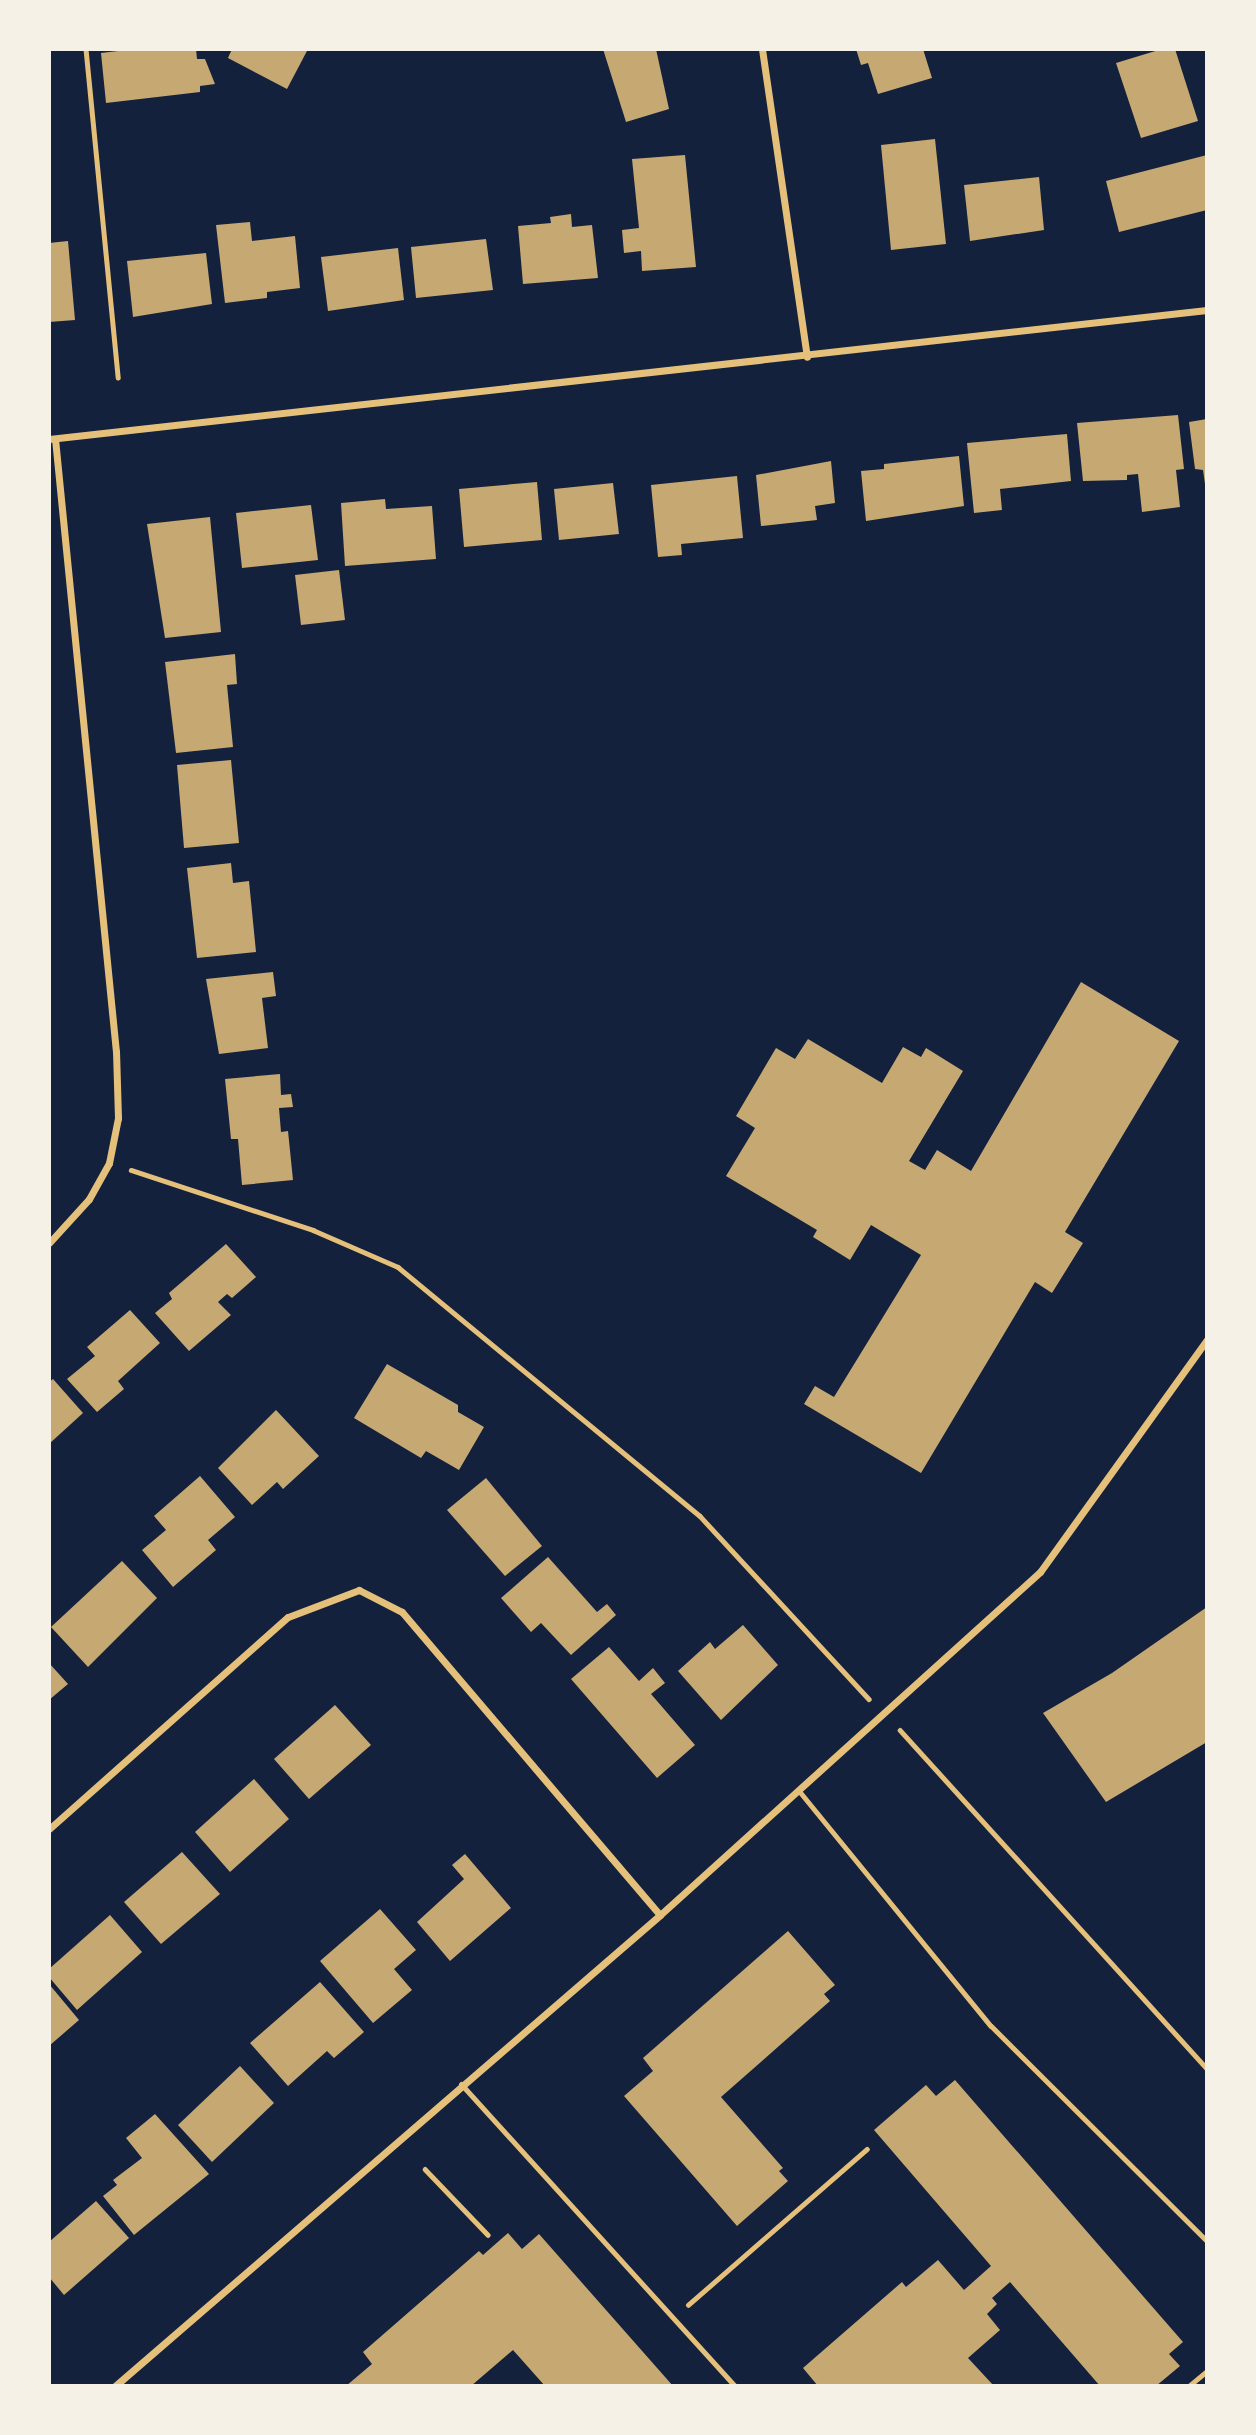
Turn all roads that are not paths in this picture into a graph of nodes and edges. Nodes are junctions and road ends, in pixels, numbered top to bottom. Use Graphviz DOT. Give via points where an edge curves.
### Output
graph roads {
  1 [pos="762,49"];
  2 [pos="1207,310"];
  3 [pos="807,357"];
  4 [pos="52,439"];
  5 [pos="49,1243"];
  6 [pos="1207,1340"];
  7 [pos="799,1791"];
  8 [pos="49,1829"];
  9 [pos="660,1915"];
  10 [pos="461,2084"];
  11 [pos="1207,2241"];
  12 [pos="114,2386"];
  13 [pos="734,2386"];
  1 -- 3 [label="street"];
  2 -- 3 [label="street"];
  3 -- 4 [label="street"];
  4 -- 5 [label="street" via="116,1052 118,1118 109,1163 89,1199"];
  6 -- 7 [label="street" via="1040,1572"];
  7 -- 9 [label="street"];
  7 -- 11 [label="lane" via="991,2026"];
  8 -- 9 [label="street" via="288,1617 359,1590 402,1612"];
  9 -- 10 [label="street"];
  10 -- 12 [label="street"];
  10 -- 13 [label="lane"];
}
